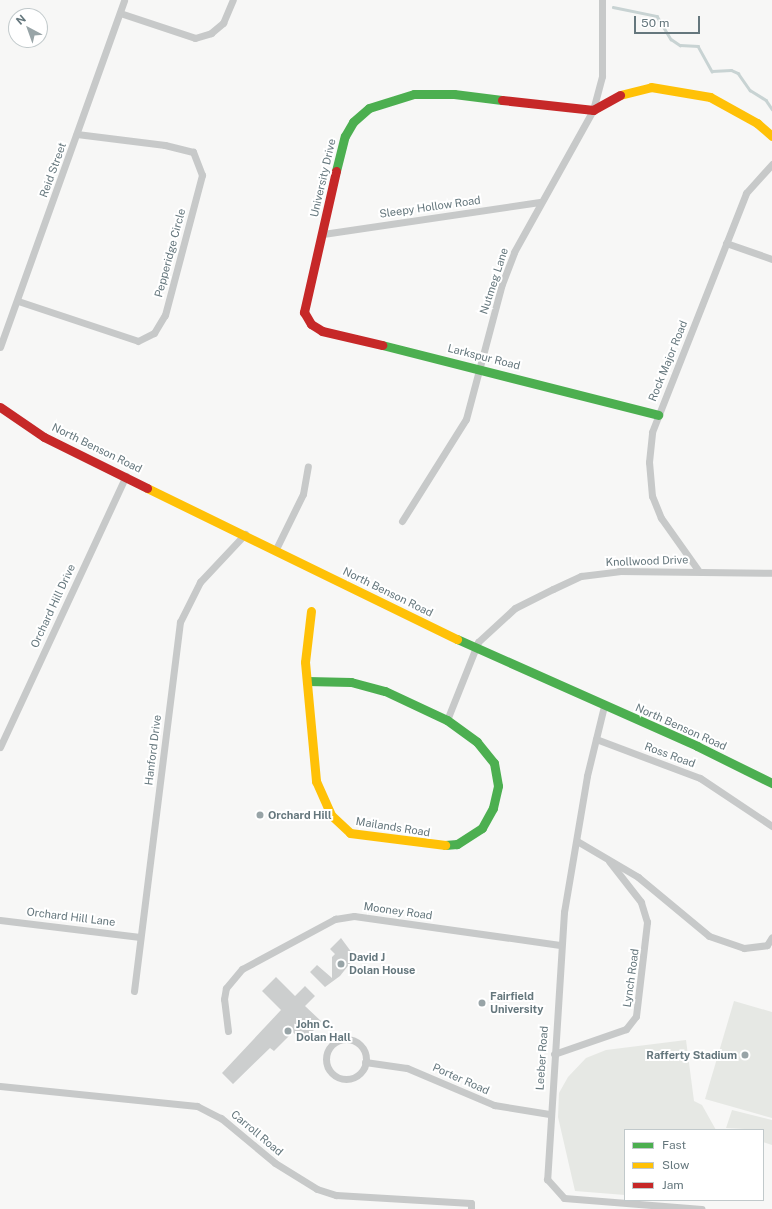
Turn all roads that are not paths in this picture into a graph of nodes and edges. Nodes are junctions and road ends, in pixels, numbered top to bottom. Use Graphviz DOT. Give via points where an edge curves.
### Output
graph roads {
  1 [pos="124,0"];
  2 [pos="232,0"];
  3 [pos="602,0"];
  4 [pos="120,13"];
  5 [pos="593,110"];
  6 [pos="78,134"];
  7 [pos="772,136"];
  8 [pos="772,164"];
  9 [pos="540,202"];
  10 [pos="323,234"];
  11 [pos="726,243"];
  12 [pos="772,260"];
  13 [pos="18,301"];
  14 [pos="307,319"];
  15 [pos="0,347"];
  16 [pos="480,368"];
  17 [pos="0,407"];
  18 [pos="658,415"];
  19 [pos="308,466"];
  20 [pos="126,476"];
  21 [pos="402,521"];
  22 [pos="245,534"];
  23 [pos="276,549"];
  24 [pos="698,570"];
  25 [pos="772,573"];
  26 [pos="311,611"];
  27 [pos="475,648"];
  28 [pos="307,681"];
  29 [pos="604,706"];
  30 [pos="447,720"];
  31 [pos="596,739"];
  32 [pos="0,747"];
  33 [pos="772,783"];
  34 [pos="772,826"];
  35 [pos="577,841"];
  36 [pos="609,861"];
  37 [pos="0,920"];
  38 [pos="140,937"];
  39 [pos="772,937"];
  40 [pos="560,945"];
  41 [pos="770,948"];
  42 [pos="134,991"];
  43 [pos="228,1031"];
  44 [pos="554,1054"];
  45 [pos="365,1062"];
  46 [pos="0,1086"];
  47 [pos="549,1114"];
  48 [pos="471,1206"];
  49 [pos="702,1209"];
  1 -- 4 [label="street, Reid Street"];
  2 -- 4 [label="street" via="223,24 211,33 195,38"];
  3 -- 5 [label="street, Nutmeg Lane" via="602,76"];
  4 -- 6 [label="street, Reid Street"];
  5 -- 7 [label="street" via="637,89 651,87 683,90 710,97 757,123"];
  5 -- 9 [label="street, Nutmeg Lane"];
  5 -- 10 [label="street, University Drive" via="454,94 414,94 374,105 359,115 345,136"];
  6 -- 13 [label="street, Reid Street"];
  6 -- 13 [label="street, Pepperidge Circle" via="165,144 193,152 202,175 165,315 154,333 138,340"];
  8 -- 11 [label="street, Rock Major Road" via="746,192"];
  9 -- 10 [label="street, Sleepy Hollow Road"];
  9 -- 16 [label="street, Nutmeg Lane" via="514,252 502,284"];
  10 -- 14 [label="street, University Drive" via="304,303"];
  11 -- 12 [label="street"];
  11 -- 18 [label="street, Rock Major Road"];
  13 -- 15 [label="street, Reid Street"];
  14 -- 16 [label="street, Larkspur Road" via="322,331"];
  16 -- 18 [label="street, Larkspur Road"];
  16 -- 21 [label="street, Nutmeg Lane" via="466,419"];
  17 -- 20 [label="street, North Benson Road" via="44,437"];
  18 -- 24 [label="street, Rock Major Road" via="649,462 652,496 661,518"];
  19 -- 23 [label="street" via="303,494"];
  20 -- 22 [label="street, North Benson Road"];
  20 -- 32 [label="street, Orchard Hill Drive"];
  22 -- 23 [label="street, North Benson Road"];
  22 -- 38 [label="street, Hanford Drive" via="200,582 180,622"];
  23 -- 27 [label="street, North Benson Road"];
  24 -- 25 [label="street, Knollwood Drive"];
  24 -- 27 [label="street, Knollwood Drive" via="619,571 581,576 515,608 485,634"];
  26 -- 28 [label="street, Mailands Road" via="305,662"];
  27 -- 29 [label="street, North Benson Road"];
  27 -- 30 [label="street"];
  28 -- 30 [label="street, Mailands Road" via="351,682 385,691"];
  28 -- 30 [label="street, Mailands Road" via="316,781 331,815 350,833 434,846 457,844 482,828 493,808 498,786 494,763 477,742"];
  29 -- 31 [label="street, Leeber Road"];
  29 -- 33 [label="street, North Benson Road"];
  31 -- 34 [label="street, Ross Road" via="700,778"];
  31 -- 35 [label="street, Leeber Road"];
  35 -- 36 [label="street, Lynch Road"];
  35 -- 40 [label="street, Leeber Road"];
  36 -- 41 [label="street, Lynch Road" via="638,877 709,936 744,948"];
  36 -- 44 [label="street, Lynch Road" via="640,902 647,922 636,1016 626,1029"];
  37 -- 38 [label="street, Orchard Hill Lane"];
  38 -- 42 [label="street, Hanford Drive"];
  39 -- 41 [label="street"];
  40 -- 43 [label="street, Mooney Road" via="354,916 336,919 242,969 226,988 224,999"];
  40 -- 44 [label="street, Leeber Road"];
  44 -- 47 [label="street, Leeber Road"];
  45 -- 45 [label="street" via="358,1044 346,1040 334,1043 327,1054 327,1067 341,1079 358,1075"];
  45 -- 47 [label="street, Porter Road" via="407,1068 494,1105"];
  46 -- 48 [label="street, Carroll Road" via="197,1106 221,1118 275,1163 317,1189 336,1195"];
  47 -- 49 [label="street, Leeber Road" via="547,1180 558,1195 580,1201"];
}
